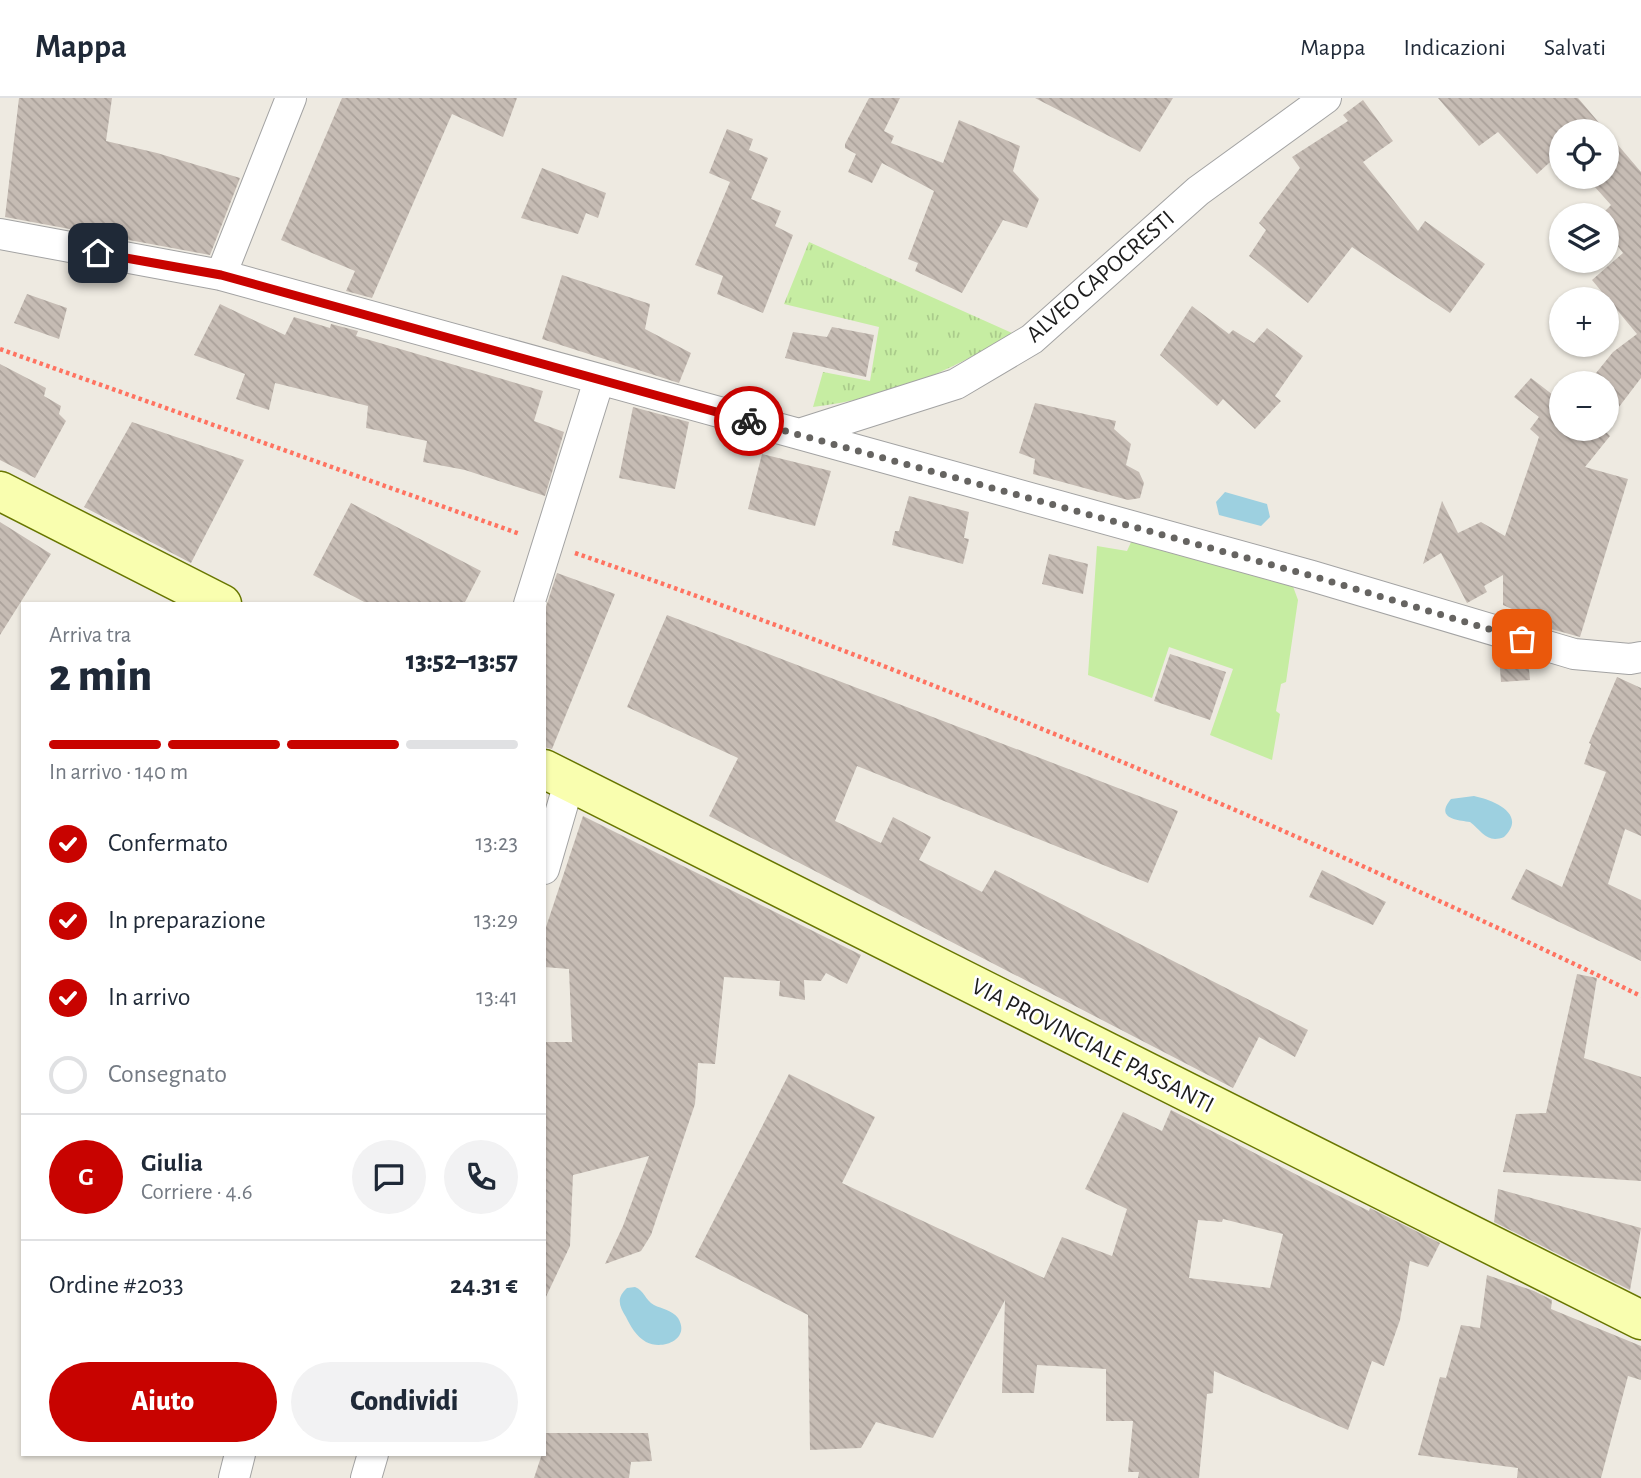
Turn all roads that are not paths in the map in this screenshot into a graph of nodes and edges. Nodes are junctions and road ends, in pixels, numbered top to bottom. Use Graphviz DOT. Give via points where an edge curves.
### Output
graph roads {
  1 [pos="291,98"];
  2 [pos="1326,98"];
  3 [pos="0,234"];
  4 [pos="221,275"];
  5 [pos="598,380"];
  6 [pos="799,434"];
  7 [pos="0,491"];
  8 [pos="218,602"];
  9 [pos="530,602"];
  10 [pos="1641,657"];
  11 [pos="557,776"];
  12 [pos="546,855"];
  13 [pos="1641,1320"];
  14 [pos="240,1456"];
  15 [pos="372,1456"];
  16 [pos="234,1478"];
  17 [pos="366,1478"];
  1 -- 4 [label="street"];
  2 -- 6 [label="street, ALVEO CAPOCRESTI" via="1198,191 1032,339 956,384"];
  3 -- 4 [label="street"];
  4 -- 5 [label="street"];
  5 -- 6 [label="street"];
  5 -- 9 [label="street"];
  6 -- 10 [label="street" via="1574,654"];
  7 -- 8 [label="main road"];
  11 -- 12 [label="street"];
  11 -- 13 [label="main road, VIA PROVINCIALE PASSANTI"];
  14 -- 16 [label="street"];
  15 -- 17 [label="street"];
}
